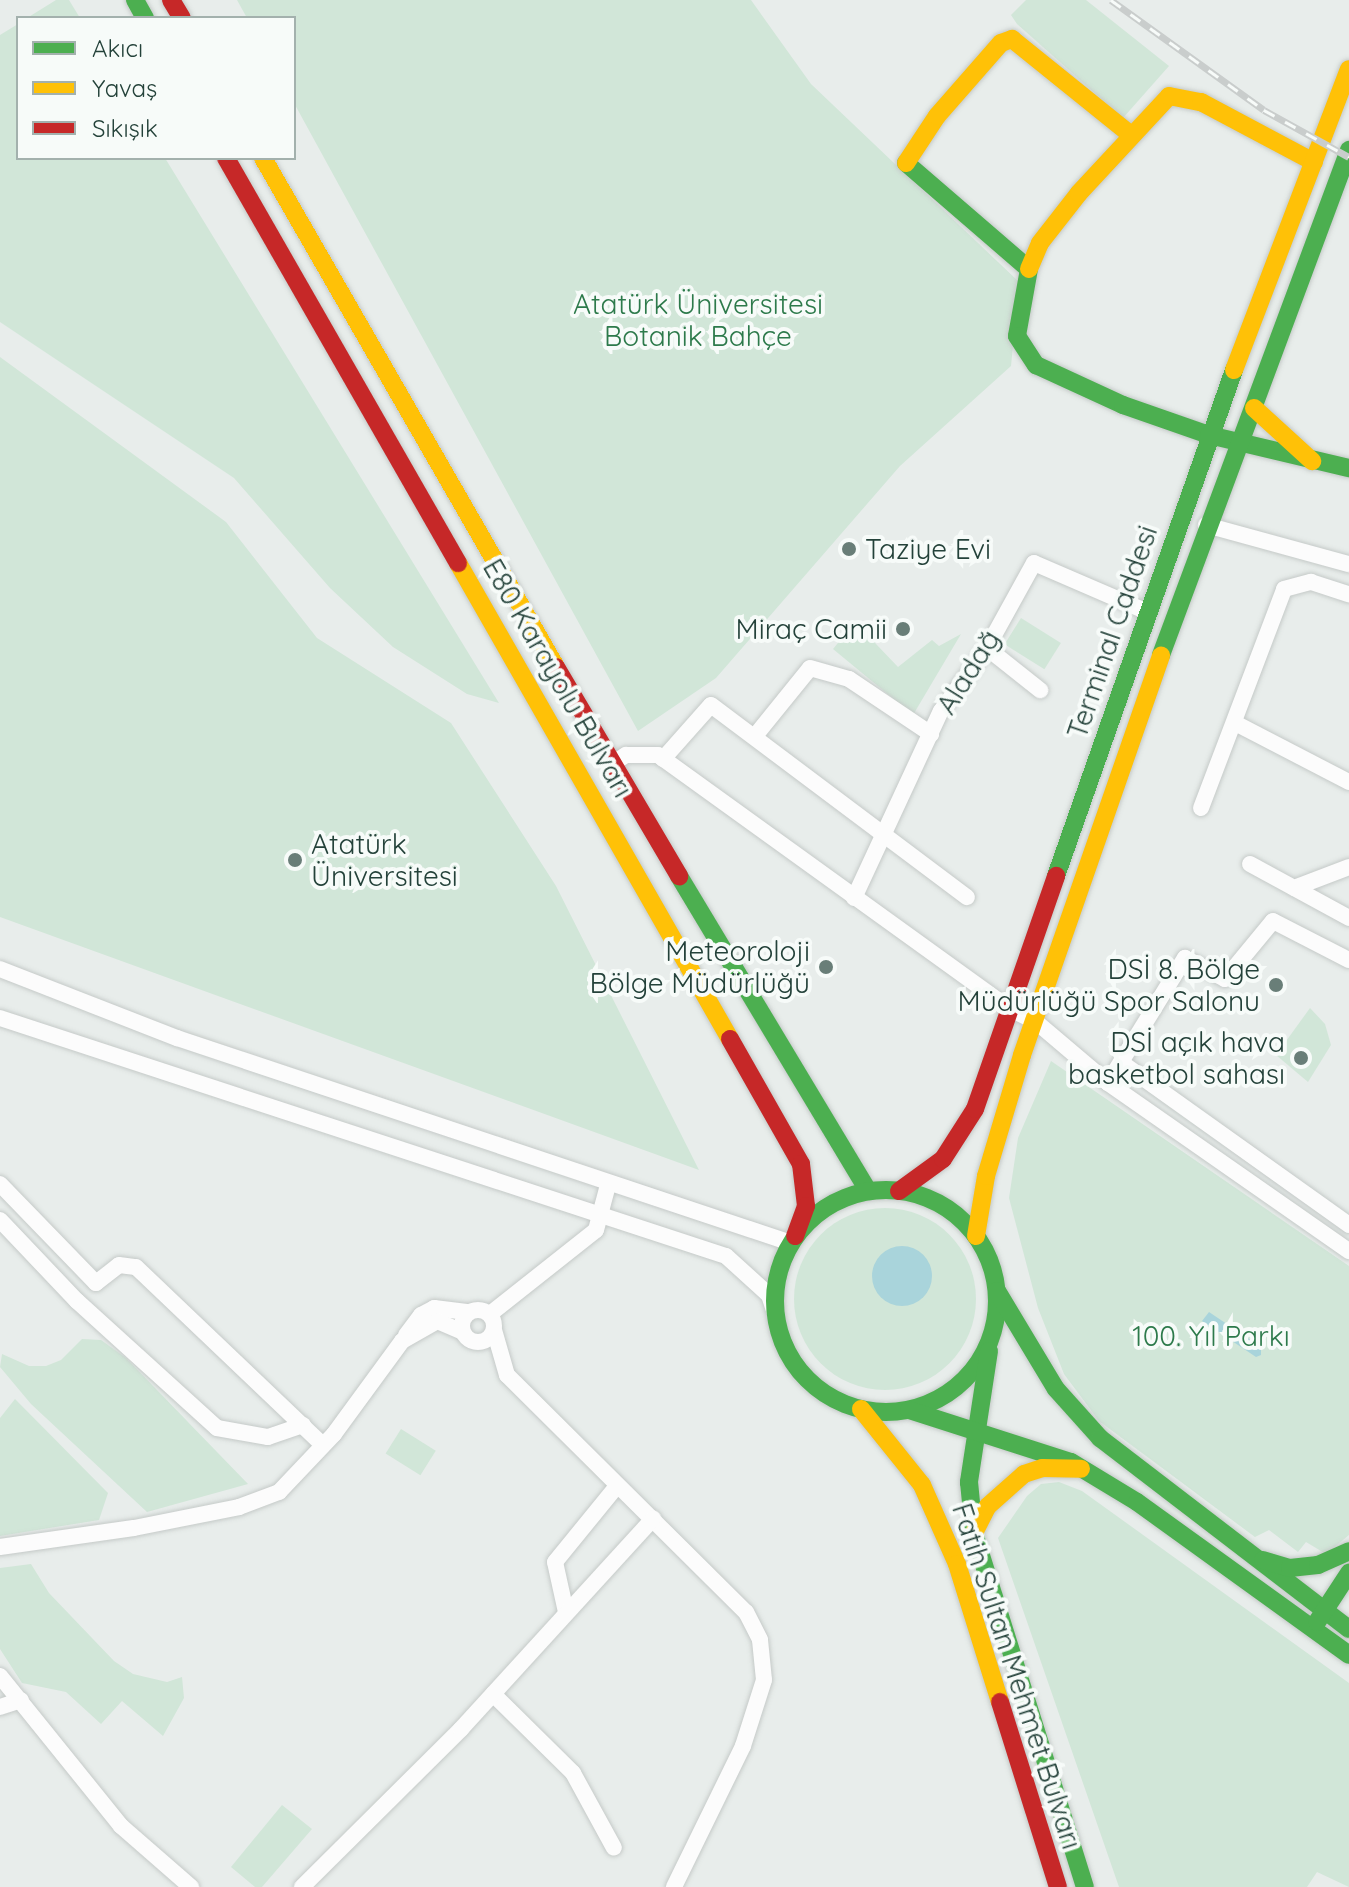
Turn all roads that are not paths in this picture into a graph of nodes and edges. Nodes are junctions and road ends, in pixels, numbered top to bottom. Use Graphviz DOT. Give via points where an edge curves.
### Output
graph roads {
  1 [pos="1349,69"];
  2 [pos="1131,135"];
  3 [pos="1349,150"];
  4 [pos="227,160"];
  5 [pos="264,160"];
  6 [pos="1314,162"];
  7 [pos="1029,269"];
  8 [pos="1254,408"];
  9 [pos="1209,435"];
  10 [pos="1240,445"];
  11 [pos="1313,463"];
  12 [pos="1349,468"];
  13 [pos="1206,525"];
  14 [pos="1349,564"];
  15 [pos="1349,594"];
  16 [pos="1148,612"];
  17 [pos="987,648"];
  18 [pos="1040,690"];
  19 [pos="1237,724"];
  20 [pos="931,734"];
  21 [pos="755,736"];
  22 [pos="663,759"];
  23 [pos="612,764"];
  24 [pos="1349,782"];
  25 [pos="1201,808"];
  26 [pos="886,837"];
  27 [pos="1250,864"];
  28 [pos="1349,867"];
  29 [pos="1294,888"];
  30 [pos="967,897"];
  31 [pos="854,898"];
  32 [pos="1349,918"];
  33 [pos="1349,960"];
  34 [pos="0,969"];
  35 [pos="1010,1009"];
  36 [pos="0,1018"];
  37 [pos="1035,1021"];
  38 [pos="1122,1063"];
  39 [pos="1108,1083"];
  40 [pos="0,1184"];
  41 [pos="608,1185"];
  42 [pos="868,1191"];
  43 [pos="899,1191"];
  44 [pos="602,1214"];
  45 [pos="0,1220"];
  46 [pos="1349,1225"];
  47 [pos="976,1236"];
  48 [pos="793,1239"];
  49 [pos="1349,1251"];
  50 [pos="96,1283"];
  51 [pos="997,1291"];
  52 [pos="77,1301"];
  53 [pos="469,1312"];
  54 [pos="776,1317"];
  55 [pos="492,1322"];
  56 [pos="993,1331"];
  57 [pos="463,1332"];
  58 [pos="402,1341"];
  59 [pos="861,1409"];
  60 [pos="909,1410"];
  61 [pos="303,1425"];
  62 [pos="974,1430"];
  63 [pos="323,1445"];
  64 [pos="1081,1469"];
  65 [pos="617,1486"];
  66 [pos="653,1519"];
  67 [pos="974,1533"];
  68 [pos="0,1547"];
  69 [pos="1349,1551"];
  70 [pos="1248,1556"];
  71 [pos="1349,1573"];
  72 [pos="1324,1611"];
  73 [pos="566,1612"];
  74 [pos="1347,1622"];
  75 [pos="1313,1629"];
  76 [pos="1331,1642"];
  77 [pos="1349,1655"];
  78 [pos="0,1676"];
  79 [pos="493,1694"];
  80 [pos="21,1700"];
  81 [pos="0,1707"];
  82 [pos="614,1848"];
  83 [pos="675,1886"];
  84 [pos="191,1887"];
  85 [pos="302,1887"];
  86 [pos="1058,1887"];
  87 [pos="1085,1887"];
  1 -- 6 [label="main road, Terminal Caddesi"];
  2 -- 6 [label="main road" via="1157,103 1181,95"];
  2 -- 7 [label="main road" via="1040,243"];
  2 -- 7 [label="main road" via="1021,42 1007,39 908,150 905,161 911,171"];
  3 -- 8 [label="main road, Terminal Caddesi"];
  4 -- 48 [label="main road, E80 Karayolu Bulvarı" via="801,1164 806,1206"];
  5 -- 23 [label="main road, E80 Karayolu Bulvarı"];
  6 -- 9 [label="main road, Terminal Caddesi"];
  7 -- 9 [label="main road" via="1017,336 1036,365 1123,405"];
  8 -- 10 [label="main road, Terminal Caddesi"];
  8 -- 11 [label="main road"];
  9 -- 10 [label="main road"];
  9 -- 16 [label="main road, Terminal Caddesi"];
  10 -- 11 [label="main road"];
  10 -- 13 [label="main road, Terminal Caddesi"];
  11 -- 12 [label="main road"];
  13 -- 14 [label="street"];
  13 -- 37 [label="main road, Terminal Caddesi"];
  15 -- 19 [label="street" via="1311,582 1284,589"];
  16 -- 17 [label="street, Aladağ" via="1034,563"];
  16 -- 35 [label="main road, Terminal Caddesi"];
  17 -- 18 [label="street"];
  17 -- 20 [label="street, Aladağ" via="941,711"];
  19 -- 24 [label="street"];
  19 -- 25 [label="street"];
  20 -- 21 [label="street" via="849,679 810,668"];
  20 -- 26 [label="street, Aladağ"];
  21 -- 22 [label="street" via="711,705"];
  21 -- 26 [label="street"];
  22 -- 23 [label="street" via="626,755"];
  22 -- 31 [label="street"];
  23 -- 42 [label="main road, E80 Karayolu Bulvarı"];
  26 -- 30 [label="street"];
  26 -- 31 [label="street, Aladağ"];
  27 -- 29 [label="street"];
  28 -- 29 [label="street"];
  29 -- 32 [label="street"];
  31 -- 35 [label="street"];
  33 -- 38 [label="street" via="1273,921 1225,979 1185,958"];
  34 -- 41 [label="street" via="177,1038"];
  35 -- 37 [label="street"];
  35 -- 43 [label="main road, Terminal Caddesi" via="975,1109 943,1159"];
  36 -- 44 [label="street"];
  37 -- 39 [label="street"];
  37 -- 47 [label="main road, Terminal Caddesi" via="986,1176"];
  38 -- 39 [label="street"];
  38 -- 46 [label="street"];
  39 -- 49 [label="street"];
  40 -- 50 [label="street"];
  41 -- 44 [label="street"];
  41 -- 48 [label="street"];
  42 -- 43 [label="main road"];
  42 -- 48 [label="main road" via="828,1207"];
  43 -- 47 [label="main road" via="928,1198"];
  44 -- 54 [label="street" via="726,1256 769,1295"];
  44 -- 55 [label="street" via="596,1230"];
  45 -- 52 [label="street"];
  47 -- 51 [label="main road"];
  48 -- 54 [label="main road" via="775,1288"];
  50 -- 52 [label="street"];
  50 -- 61 [label="street" via="119,1265 136,1267"];
  51 -- 56 [label="main road"];
  51 -- 70 [label="main road" via="1056,1389 1100,1438"];
  52 -- 61 [label="street" via="217,1428 268,1437"];
  53 -- 55 [label="street"];
  53 -- 57 [label="street"];
  53 -- 58 [label="street" via="434,1308 421,1315"];
  54 -- 59 [label="main road" via="785,1348 804,1376 830,1397"];
  55 -- 57 [label="street" via="479,1342"];
  55 -- 65 [label="street" via="507,1375"];
  56 -- 60 [label="main road" via="981,1359 962,1382 937,1400"];
  56 -- 62 [label="main road, Fatih Sultan Mehmet Bulvarı"];
  57 -- 58 [label="street" via="437,1321"];
  58 -- 63 [label="street"];
  59 -- 60 [label="main road"];
  59 -- 86 [label="main road, Fatih Sultan Mehmet Bulvarı" via="922,1485 957,1564"];
  60 -- 62 [label="main road"];
  61 -- 63 [label="street"];
  62 -- 64 [label="main road"];
  62 -- 67 [label="main road, Fatih Sultan Mehmet Bulvarı" via="969,1482"];
  63 -- 68 [label="street" via="279,1492 239,1507"];
  64 -- 67 [label="main road" via="1042,1468 1024,1474 988,1506"];
  64 -- 75 [label="main road" via="1137,1502"];
  65 -- 66 [label="street"];
  65 -- 73 [label="street" via="555,1562"];
  66 -- 73 [label="street"];
  66 -- 83 [label="street" via="746,1612 760,1640 764,1680 743,1746"];
  67 -- 87 [label="main road, Fatih Sultan Mehmet Bulvarı"];
  69 -- 70 [label="main road" via="1318,1565 1290,1568"];
  70 -- 72 [label="main road"];
  71 -- 72 [label="main road"];
  72 -- 74 [label="main road"];
  72 -- 75 [label="main road"];
  73 -- 79 [label="street"];
  74 -- 76 [label="main road"];
  75 -- 76 [label="main road"];
  76 -- 77 [label="main road"];
  78 -- 80 [label="street"];
  79 -- 82 [label="street" via="573,1773"];
  79 -- 85 [label="street"];
  80 -- 81 [label="street"];
  80 -- 84 [label="street" via="121,1826"];
}
